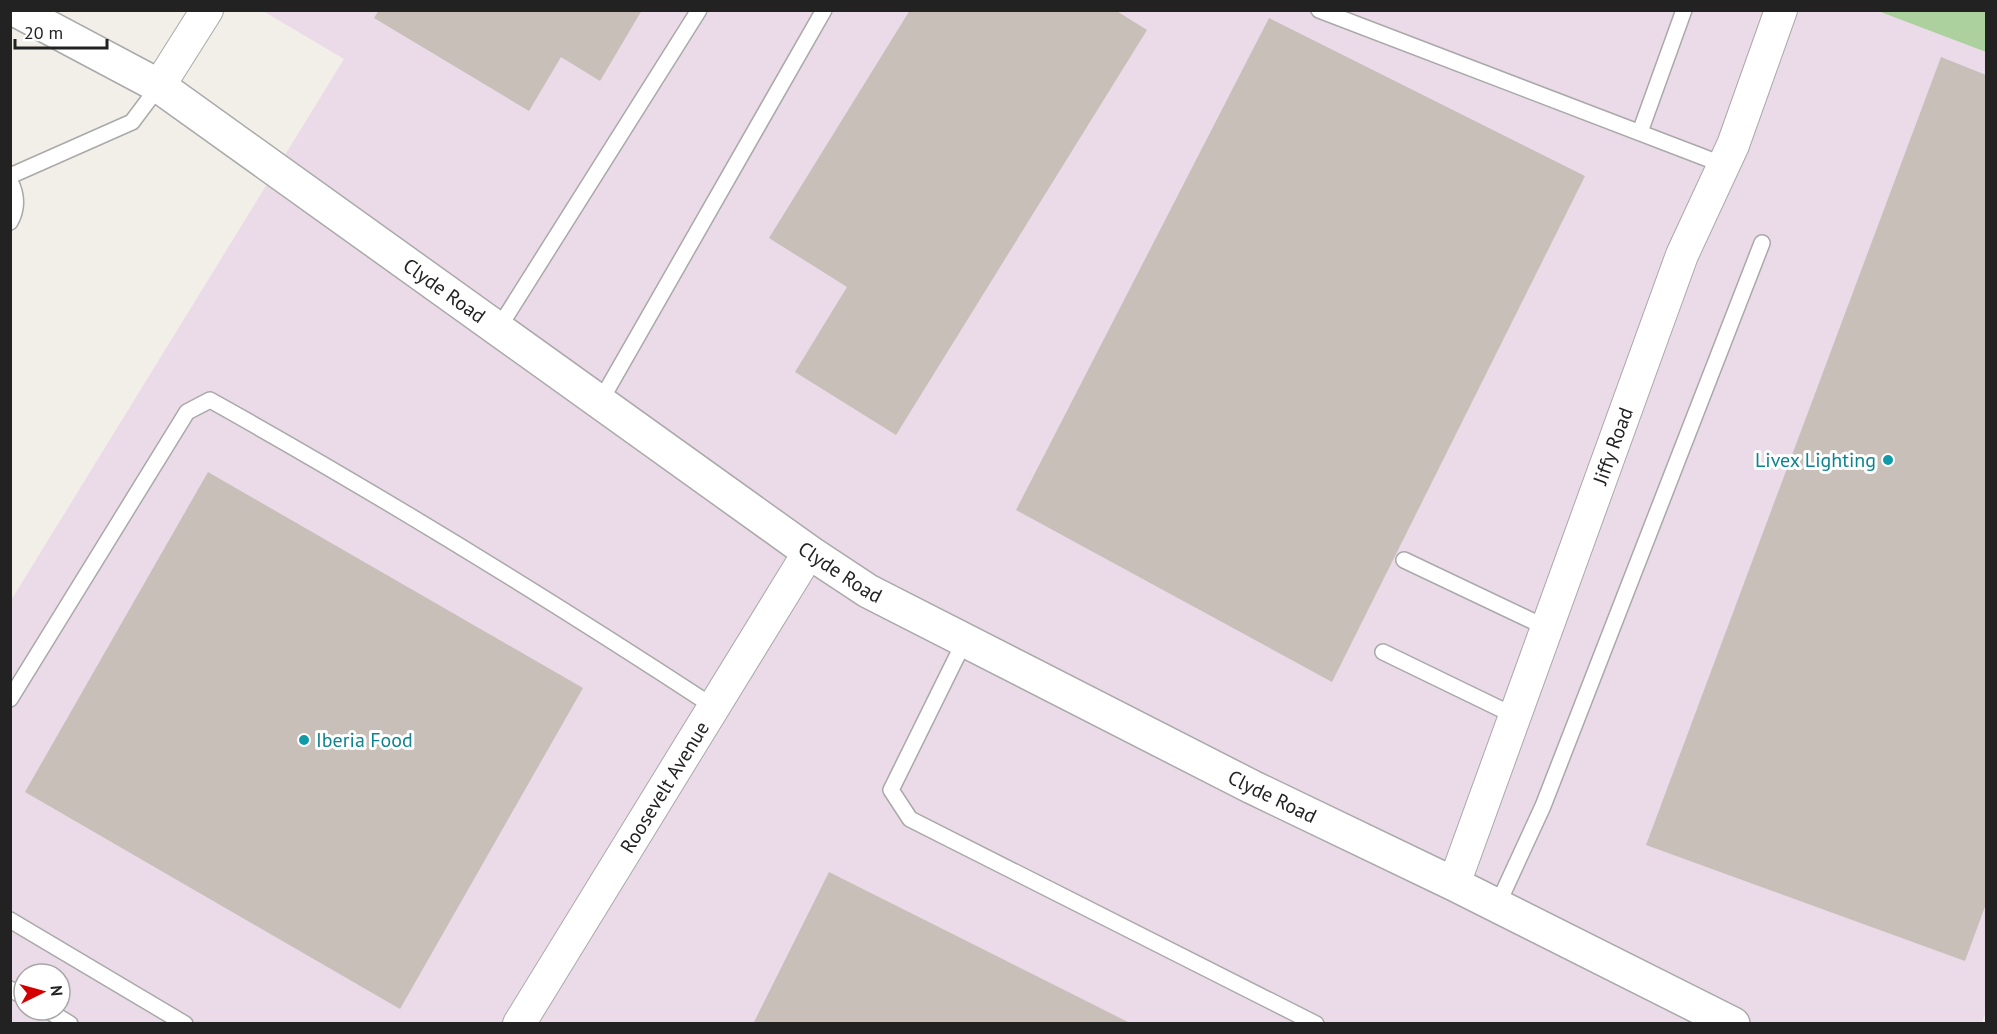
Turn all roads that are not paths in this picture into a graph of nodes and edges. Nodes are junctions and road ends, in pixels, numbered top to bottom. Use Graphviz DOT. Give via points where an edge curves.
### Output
graph roads {
  1 [pos="16,10"];
  2 [pos="207,10"];
  3 [pos="699,10"];
  4 [pos="824,10"];
  5 [pos="1319,10"];
  6 [pos="1684,10"];
  7 [pos="1781,10"];
  8 [pos="159,86"];
  9 [pos="1640,132"];
  10 [pos="1724,165"];
  11 [pos="10,176"];
  12 [pos="10,181"];
  13 [pos="10,222"];
  14 [pos="1762,243"];
  15 [pos="498,329"];
  16 [pos="600,402"];
  17 [pos="809,552"];
  18 [pos="1404,560"];
  19 [pos="1547,628"];
  20 [pos="965,640"];
  21 [pos="1383,652"];
  22 [pos="10,699"];
  23 [pos="714,707"];
  24 [pos="1515,716"];
  25 [pos="1454,884"];
  26 [pos="1497,906"];
  27 [pos="10,920"];
  28 [pos="185,1023"];
  29 [pos="519,1023"];
  30 [pos="1316,1023"];
  31 [pos="1733,1023"];
  1 -- 8 [label="street, Clyde Road"];
  2 -- 8 [label="street"];
  3 -- 15 [label="lane"];
  4 -- 16 [label="lane"];
  5 -- 9 [label="lane"];
  6 -- 9 [label="lane"];
  7 -- 10 [label="street, Jiffy Road"];
  8 -- 11 [label="lane" via="132,122"];
  8 -- 15 [label="street, Clyde Road"];
  9 -- 10 [label="lane"];
  10 -- 19 [label="street, Jiffy Road" via="1682,255"];
  12 -- 13 [label="lane" via="16,205"];
  14 -- 26 [label="lane" via="1543,806"];
  15 -- 16 [label="street, Clyde Road"];
  16 -- 17 [label="street, Clyde Road"];
  17 -- 20 [label="street, Clyde Road" via="868,591"];
  17 -- 23 [label="street, Roosevelt Avenue"];
  18 -- 19 [label="lane"];
  19 -- 24 [label="street, Jiffy Road"];
  20 -- 25 [label="street, Clyde Road" via="1252,787"];
  20 -- 30 [label="lane" via="891,790 910,819"];
  21 -- 24 [label="lane"];
  22 -- 23 [label="lane" via="187,412 210,400 472,554"];
  23 -- 29 [label="street, Roosevelt Avenue"];
  24 -- 25 [label="street, Jiffy Road"];
  25 -- 26 [label="street, Clyde Road"];
  26 -- 31 [label="street, Clyde Road"];
  27 -- 28 [label="lane"];
}
